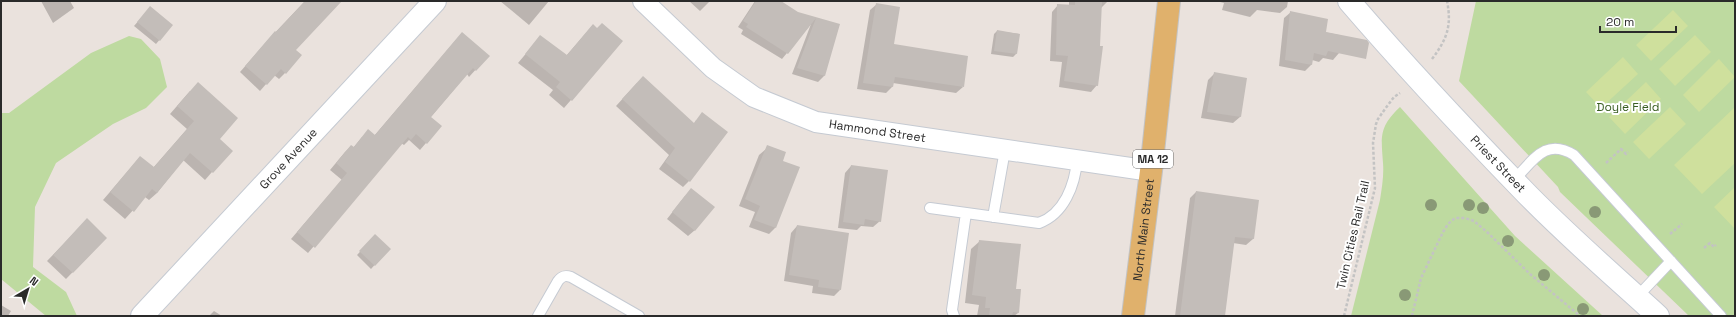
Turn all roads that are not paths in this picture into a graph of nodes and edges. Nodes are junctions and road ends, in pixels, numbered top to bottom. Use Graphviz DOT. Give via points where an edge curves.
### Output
graph roads {
  1 [pos="435,1"];
  2 [pos="643,1"];
  3 [pos="1169,1"];
  4 [pos="1349,1"];
  5 [pos="1005,150"];
  6 [pos="1077,160"];
  7 [pos="1151,171"];
  8 [pos="1514,180"];
  9 [pos="930,208"];
  10 [pos="966,213"];
  11 [pos="993,217"];
  12 [pos="1671,261"];
  13 [pos="1637,297"];
  14 [pos="142,316"];
  15 [pos="538,316"];
  16 [pos="639,316"];
  17 [pos="954,316"];
  18 [pos="1133,316"];
  19 [pos="1658,316"];
  20 [pos="1721,316"];
  1 -- 14 [label="main road, Grove Avenue"];
  2 -- 5 [label="street, Hammond Street" via="713,68 754,97 788,112 816,122"];
  3 -- 7 [label="main road, North Main Street / MA 12"];
  4 -- 8 [label="main road, Priest Street" via="1415,76"];
  5 -- 6 [label="street, Hammond Street"];
  5 -- 11 [label="lane"];
  6 -- 7 [label="street, Hammond Street"];
  6 -- 11 [label="lane" via="1072,184 1054,216 1039,222"];
  7 -- 18 [label="main road, North Main Street / MA 12"];
  8 -- 12 [label="lane" via="1549,148 1567,150"];
  8 -- 13 [label="main road, Priest Street" via="1573,239"];
  9 -- 10 [label="lane"];
  10 -- 11 [label="lane"];
  10 -- 17 [label="lane" via="952,310"];
  12 -- 13 [label="lane"];
  12 -- 20 [label="lane"];
  13 -- 19 [label="main road, Priest Street"];
  15 -- 16 [label="lane" via="558,281 566,275"];
}
